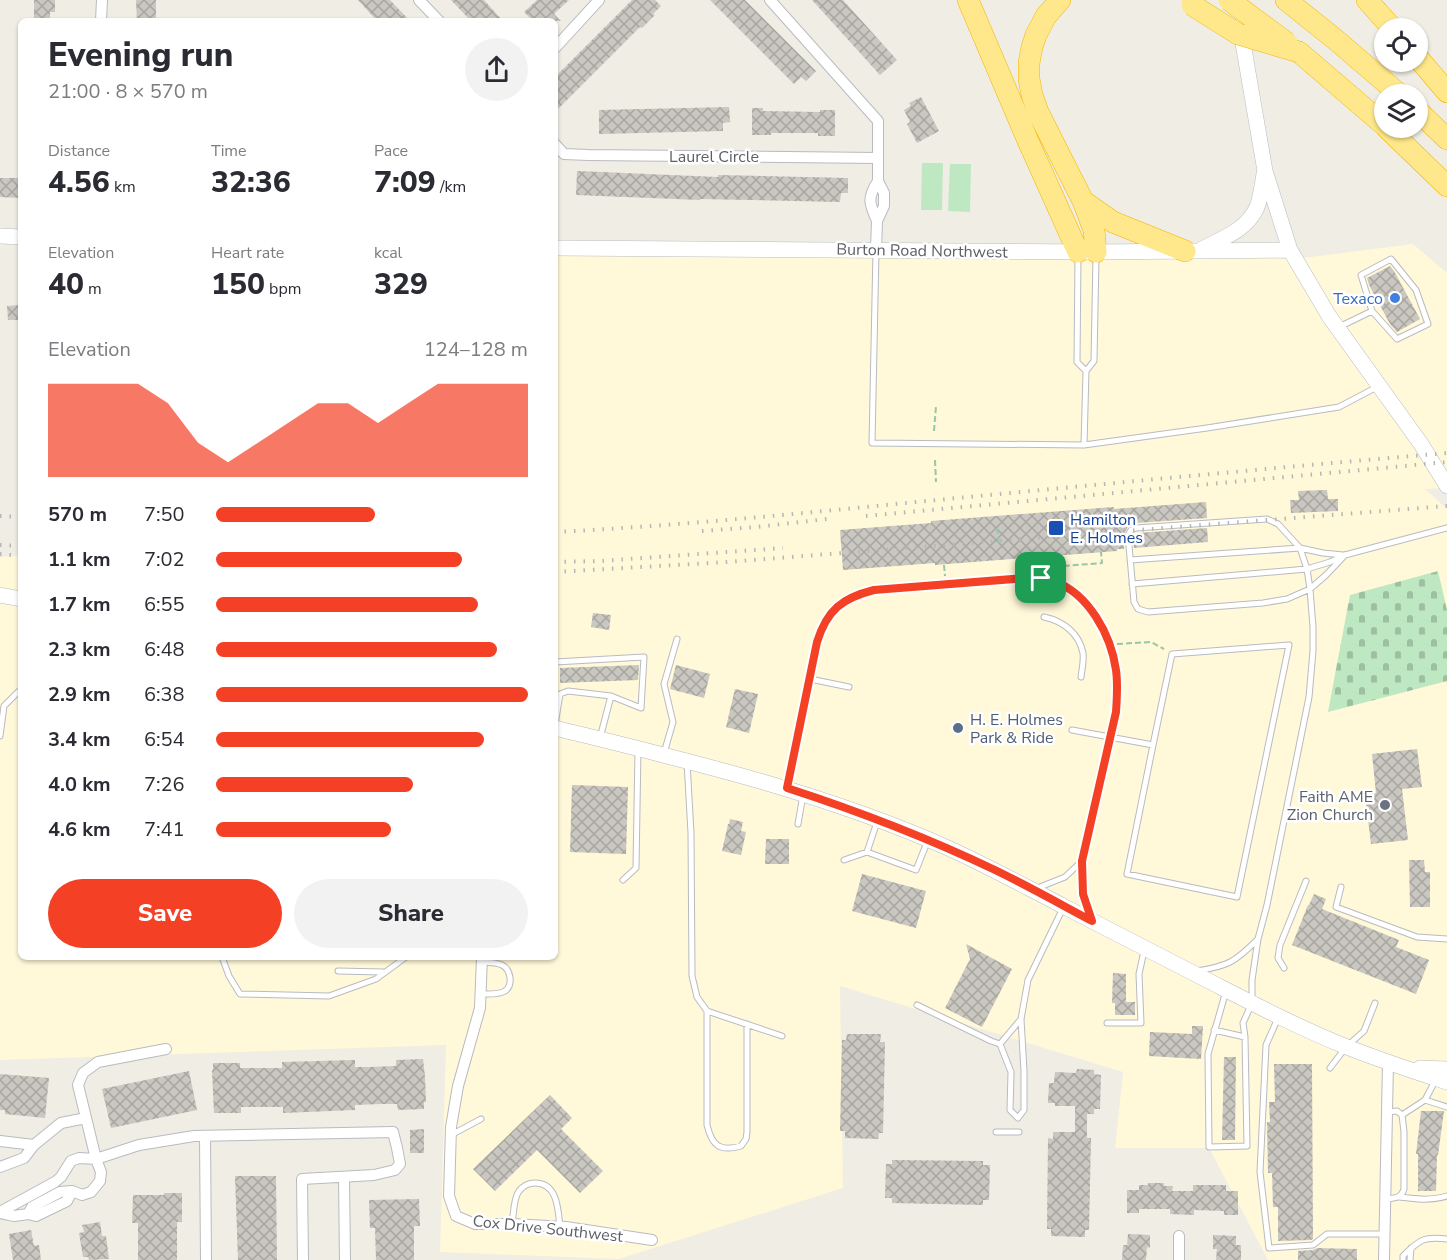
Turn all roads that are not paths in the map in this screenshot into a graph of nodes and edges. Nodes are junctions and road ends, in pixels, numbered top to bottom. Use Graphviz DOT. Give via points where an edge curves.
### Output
graph roads {
  1 [pos="102,0"];
  2 [pos="419,0"];
  3 [pos="599,0"];
  4 [pos="771,0"];
  5 [pos="968,0"];
  6 [pos="1060,0"];
  7 [pos="1230,0"];
  8 [pos="1236,0"];
  9 [pos="1367,0"];
  10 [pos="1288,1"];
  11 [pos="1188,2"];
  12 [pos="101,18"];
  13 [pos="436,18"];
  14 [pos="1383,18"];
  15 [pos="558,45"];
  16 [pos="1299,52"];
  17 [pos="1428,70"];
  18 [pos="1387,84"];
  19 [pos="1447,92"];
  20 [pos="1374,116"];
  21 [pos="1428,121"];
  22 [pos="1398,138"];
  23 [pos="1447,139"];
  24 [pos="558,147"];
  25 [pos="878,158"];
  26 [pos="1265,171"];
  27 [pos="1447,186"];
  28 [pos="1083,201"];
  29 [pos="0,236"];
  30 [pos="18,237"];
  31 [pos="558,248"];
  32 [pos="876,249"];
  33 [pos="1290,250"];
  34 [pos="1191,251"];
  35 [pos="1087,252"];
  36 [pos="1372,311"];
  37 [pos="1338,328"];
  38 [pos="1086,371"];
  39 [pos="1380,386"];
  40 [pos="1084,445"];
  41 [pos="1447,486"];
  42 [pos="1447,528"];
  43 [pos="1300,548"];
  44 [pos="1345,555"];
  45 [pos="1130,560"];
  46 [pos="1307,569"];
  47 [pos="1132,584"];
  48 [pos="1310,589"];
  49 [pos="0,595"];
  50 [pos="18,598"];
  51 [pos="1044,617"];
  52 [pos="677,639"];
  53 [pos="558,662"];
  54 [pos="1081,677"];
  55 [pos="810,678"];
  56 [pos="849,687"];
  57 [pos="18,692"];
  58 [pos="558,692"];
  59 [pos="611,696"];
  60 [pos="558,729"];
  61 [pos="1072,730"];
  62 [pos="0,735"];
  63 [pos="1111,737"];
  64 [pos="600,739"];
  65 [pos="1153,745"];
  66 [pos="638,748"];
  67 [pos="664,755"];
  68 [pos="687,760"];
  69 [pos="787,788"];
  70 [pos="803,793"];
  71 [pos="877,819"];
  72 [pos="798,824"];
  73 [pos="928,840"];
  74 [pos="867,852"];
  75 [pos="844,860"];
  76 [pos="1082,861"];
  77 [pos="623,880"];
  78 [pos="1306,881"];
  79 [pos="1341,886"];
  80 [pos="1033,890"];
  81 [pos="1064,907"];
  82 [pos="1092,921"];
  83 [pos="1258,939"];
  84 [pos="1447,939"];
  85 [pos="1145,948"];
  86 [pos="223,960"];
  87 [pos="401,960"];
  88 [pos="482,960"];
  89 [pos="1284,968"];
  90 [pos="338,971"];
  91 [pos="384,972"];
  92 [pos="1191,972"];
  93 [pos="1226,990"];
  94 [pos="481,994"];
  95 [pos="1252,1003"];
  96 [pos="1375,1003"];
  97 [pos="916,1005"];
  98 [pos="707,1011"];
  99 [pos="1278,1016"];
  100 [pos="1021,1019"];
  101 [pos="1107,1023"];
  102 [pos="747,1024"];
  103 [pos="1214,1030"];
  104 [pos="782,1036"];
  105 [pos="1245,1037"];
  106 [pos="1000,1044"];
  107 [pos="1346,1047"];
  108 [pos="166,1049"];
  109 [pos="1395,1065"];
  110 [pos="1330,1068"];
  111 [pos="1024,1071"];
  112 [pos="1011,1072"];
  113 [pos="1443,1076"];
  114 [pos="1425,1100"];
  115 [pos="1447,1107"];
  116 [pos="1387,1112"];
  117 [pos="1402,1115"];
  118 [pos="86,1118"];
  119 [pos="481,1119"];
  120 [pos="1019,1131"];
  121 [pos="996,1132"];
  122 [pos="451,1135"];
  123 [pos="205,1136"];
  124 [pos="0,1142"];
  125 [pos="34,1145"];
  126 [pos="96,1159"];
  127 [pos="0,1167"];
  128 [pos="344,1177"];
  129 [pos="57,1187"];
  130 [pos="72,1191"];
  131 [pos="1447,1196"];
  132 [pos="1398,1197"];
  133 [pos="1385,1199"];
  134 [pos="41,1202"];
  135 [pos="0,1212"];
  136 [pos="512,1225"];
  137 [pos="560,1227"];
  138 [pos="1385,1234"];
  139 [pos="1179,1236"];
  140 [pos="1447,1239"];
  141 [pos="652,1240"];
  142 [pos="1411,1248"];
  143 [pos="206,1260"];
  144 [pos="303,1260"];
  145 [pos="345,1260"];
  146 [pos="1179,1260"];
  147 [pos="1384,1260"];
  148 [pos="1403,1260"];
  149 [pos="1410,1260"];
  1 -- 12 [label="street"];
  2 -- 13 [label="street"];
  3 -- 15 [label="street"];
  4 -- 25 [label="street" via="878,122"];
  5 -- 35 [label="highway" via="1028,141"];
  6 -- 28 [label="highway" via="1046,15 1036,35 1029,79 1038,112"];
  7 -- 16 [label="highway, bridge"];
  8 -- 26 [label="main road"];
  9 -- 14 [label="highway"];
  10 -- 18 [label="highway"];
  11 -- 16 [label="highway, bridge" via="1238,34"];
  16 -- 20 [label="highway"];
  17 -- 19 [label="highway"];
  21 -- 23 [label="highway"];
  22 -- 27 [label="highway"];
  24 -- 25 [label="street, Laurel Circle" via="564,154 588,155"];
  25 -- 32 [label="street" via="878,182 870,193 870,205 877,220"];
  26 -- 33 [label="main road"];
  26 -- 34 [label="main road" via="1258,206 1240,230"];
  28 -- 34 [label="highway" via="1113,222"];
  28 -- 35 [label="highway" via="1094,230"];
  29 -- 30 [label="main road"];
  31 -- 32 [label="main road, Burton Road Northwest"];
  32 -- 35 [label="main road, Burton Road Northwest"];
  32 -- 40 [label="lane" via="872,443"];
  33 -- 34 [label="main road, Burton Road Northwest"];
  33 -- 37 [label="main road"];
  34 -- 35 [label="main road, Burton Road Northwest"];
  35 -- 38 [label="lane" via="1094,361"];
  35 -- 38 [label="lane" via="1077,362"];
  36 -- 36 [label="lane" via="1361,275 1390,259 1416,290 1428,324 1397,339"];
  36 -- 37 [label="lane"];
  37 -- 39 [label="main road"];
  38 -- 40 [label="lane"];
  39 -- 40 [label="lane" via="1339,407"];
  39 -- 41 [label="main road"];
  42 -- 44 [label="lane"];
  43 -- 44 [label="lane"];
  43 -- 45 [label="lane"];
  43 -- 45 [label="lane" via="1278,524 1267,519 1136,528 1128,535"];
  43 -- 46 [label="lane"];
  44 -- 46 [label="lane"];
  44 -- 48 [label="lane"];
  45 -- 47 [label="lane"];
  46 -- 47 [label="lane"];
  46 -- 48 [label="lane"];
  47 -- 48 [label="lane" via="1134,602 1138,609 1148,612 1263,603 1287,599"];
  48 -- 83 [label="lane" via="1313,651 1309,697"];
  49 -- 50 [label="main road"];
  51 -- 54 [label="lane" via="1075,633 1083,653"];
  52 -- 67 [label="lane" via="664,684 673,722"];
  53 -- 59 [label="lane" via="644,657 641,708"];
  55 -- 56 [label="lane"];
  55 -- 63 [label="lane" via="822,627 830,613 856,594 1041,578 1068,588 1082,600 1109,644 1117,692"];
  55 -- 69 [label="lane"];
  57 -- 62 [label="lane" via="4,706"];
  58 -- 59 [label="lane"];
  59 -- 64 [label="lane"];
  60 -- 64 [label="main road"];
  61 -- 63 [label="lane"];
  63 -- 65 [label="lane"];
  63 -- 76 [label="lane"];
  64 -- 66 [label="main road"];
  65 -- 65 [label="lane" via="1127,874 1237,897 1289,645 1172,654"];
  66 -- 67 [label="main road"];
  66 -- 77 [label="lane" via="636,868"];
  67 -- 68 [label="main road"];
  68 -- 69 [label="main road"];
  68 -- 98 [label="lane" via="692,976 696,997"];
  69 -- 70 [label="main road"];
  70 -- 71 [label="main road"];
  70 -- 72 [label="lane"];
  71 -- 73 [label="main road"];
  71 -- 74 [label="lane"];
  73 -- 74 [label="lane" via="916,870"];
  73 -- 80 [label="main road"];
  74 -- 75 [label="lane"];
  76 -- 80 [label="lane" via="1065,877"];
  76 -- 82 [label="lane" via="1083,894"];
  78 -- 89 [label="lane" via="1280,945 1278,958"];
  79 -- 84 [label="lane" via="1336,907 1417,937"];
  80 -- 81 [label="main road"];
  81 -- 82 [label="main road"];
  81 -- 100 [label="lane" via="1028,980"];
  82 -- 85 [label="main road"];
  83 -- 92 [label="lane" via="1226,965"];
  83 -- 95 [label="lane"];
  85 -- 92 [label="main road"];
  85 -- 101 [label="lane" via="1139,974 1141,1023"];
  86 -- 91 [label="lane" via="240,994 329,996 376,979"];
  87 -- 91 [label="lane"];
  88 -- 94 [label="street, Cox Drive Southwest"];
  88 -- 94 [label="lane" via="505,967 510,980 504,992"];
  90 -- 91 [label="lane"];
  92 -- 93 [label="main road"];
  93 -- 95 [label="main road"];
  93 -- 103 [label="lane"];
  94 -- 122 [label="street, Cox Drive Southwest" via="458,1086"];
  95 -- 99 [label="main road"];
  95 -- 105 [label="lane" via="1243,1023"];
  96 -- 107 [label="lane" via="1364,1031"];
  97 -- 106 [label="lane"];
  98 -- 102 [label="lane"];
  98 -- 102 [label="lane" via="707,1125 710,1138 730,1149 741,1146 747,1132"];
  99 -- 107 [label="main road"];
  99 -- 138 [label="lane" via="1266,1045 1260,1172 1269,1248 1313,1245 1327,1234"];
  100 -- 106 [label="lane"];
  100 -- 111 [label="lane"];
  102 -- 104 [label="lane"];
  103 -- 105 [label="lane"];
  103 -- 105 [label="lane" via="1208,1054 1209,1147 1247,1146"];
  106 -- 112 [label="lane"];
  107 -- 109 [label="main road"];
  107 -- 110 [label="lane"];
  108 -- 118 [label="street" via="98,1062 83,1073 78,1085"];
  109 -- 113 [label="main road"];
  109 -- 116 [label="street"];
  111 -- 112 [label="lane"];
  111 -- 112 [label="lane" via="1024,1110 1018,1118 1011,1110"];
  113 -- 114 [label="lane"];
  114 -- 115 [label="lane"];
  114 -- 117 [label="lane"];
  116 -- 117 [label="lane"];
  116 -- 133 [label="street"];
  117 -- 132 [label="lane" via="1404,1189"];
  118 -- 125 [label="street" via="61,1123"];
  118 -- 126 [label="street"];
  119 -- 122 [label="lane"];
  120 -- 121 [label="lane"];
  122 -- 136 [label="street, Cox Drive Southwest" via="449,1196 456,1216 475,1224"];
  123 -- 126 [label="street" via="139,1145"];
  123 -- 128 [label="street" via="393,1132 400,1164 395,1170"];
  123 -- 143 [label="street"];
  124 -- 125 [label="street"];
  125 -- 127 [label="street" via="24,1158"];
  126 -- 129 [label="street" via="71,1161"];
  126 -- 130 [label="street" via="101,1172 96,1187 82,1195"];
  128 -- 144 [label="street" via="302,1179"];
  128 -- 145 [label="street"];
  129 -- 130 [label="street"];
  129 -- 134 [label="street"];
  130 -- 134 [label="street" via="67,1201"];
  131 -- 132 [label="lane" via="1421,1200"];
  132 -- 133 [label="lane"];
  133 -- 138 [label="street"];
  134 -- 135 [label="street"];
  134 -- 135 [label="street" via="36,1216"];
  136 -- 137 [label="street, Cox Drive Southwest"];
  136 -- 137 [label="lane" via="520,1190 529,1183 542,1183 557,1203"];
  137 -- 141 [label="street, Cox Drive Southwest"];
  138 -- 147 [label="street"];
  139 -- 146 [label="street"];
  140 -- 142 [label="lane" via="1426,1238"];
  142 -- 148 [label="lane"];
  142 -- 149 [label="lane"];
}
